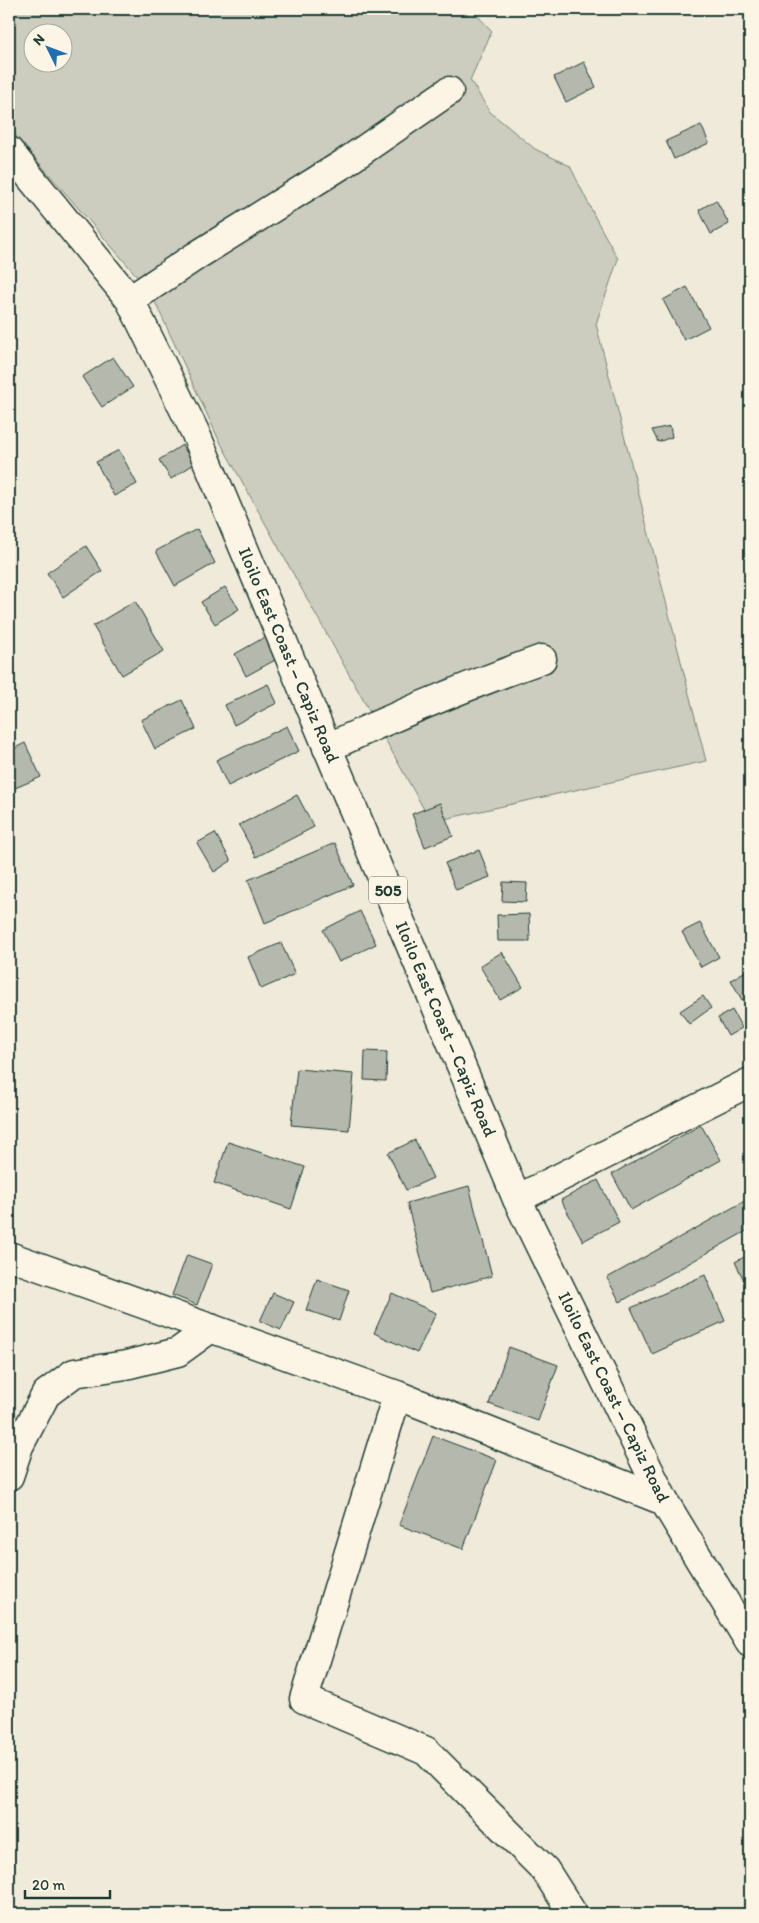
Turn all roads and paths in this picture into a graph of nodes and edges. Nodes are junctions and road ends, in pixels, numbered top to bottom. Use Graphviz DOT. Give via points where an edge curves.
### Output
graph roads {
  1 [pos="449,91"];
  2 [pos="9,151"];
  3 [pos="130,300"];
  4 [pos="542,659"];
  5 [pos="328,748"];
  6 [pos="750,1082"];
  7 [pos="517,1199"];
  8 [pos="9,1256"];
  9 [pos="211,1328"];
  10 [pos="397,1395"];
  11 [pos="9,1476"];
  12 [pos="664,1501"];
  13 [pos="750,1643"];
  14 [pos="573,1914"];
  1 -- 3 [label="main road" via="343,164"];
  2 -- 3 [label="main road, Iloilo East Coast – Capiz Road / 505"];
  3 -- 5 [label="main road, Iloilo East Coast – Capiz Road / 505" via="195,432"];
  4 -- 5 [label="main road" via="388,718"];
  5 -- 7 [label="main road, Iloilo East Coast – Capiz Road / 505"];
  6 -- 7 [label="main road"];
  7 -- 12 [label="main road, Iloilo East Coast – Capiz Road / 505"];
  8 -- 9 [label="main road"];
  9 -- 10 [label="main road"];
  9 -- 11 [label="main road" via="178,1352 74,1373 46,1394"];
  10 -- 12 [label="main road"];
  10 -- 14 [label="main road" via="304,1699 426,1751 545,1870"];
  12 -- 13 [label="main road, Iloilo East Coast – Capiz Road / 505"];
}
